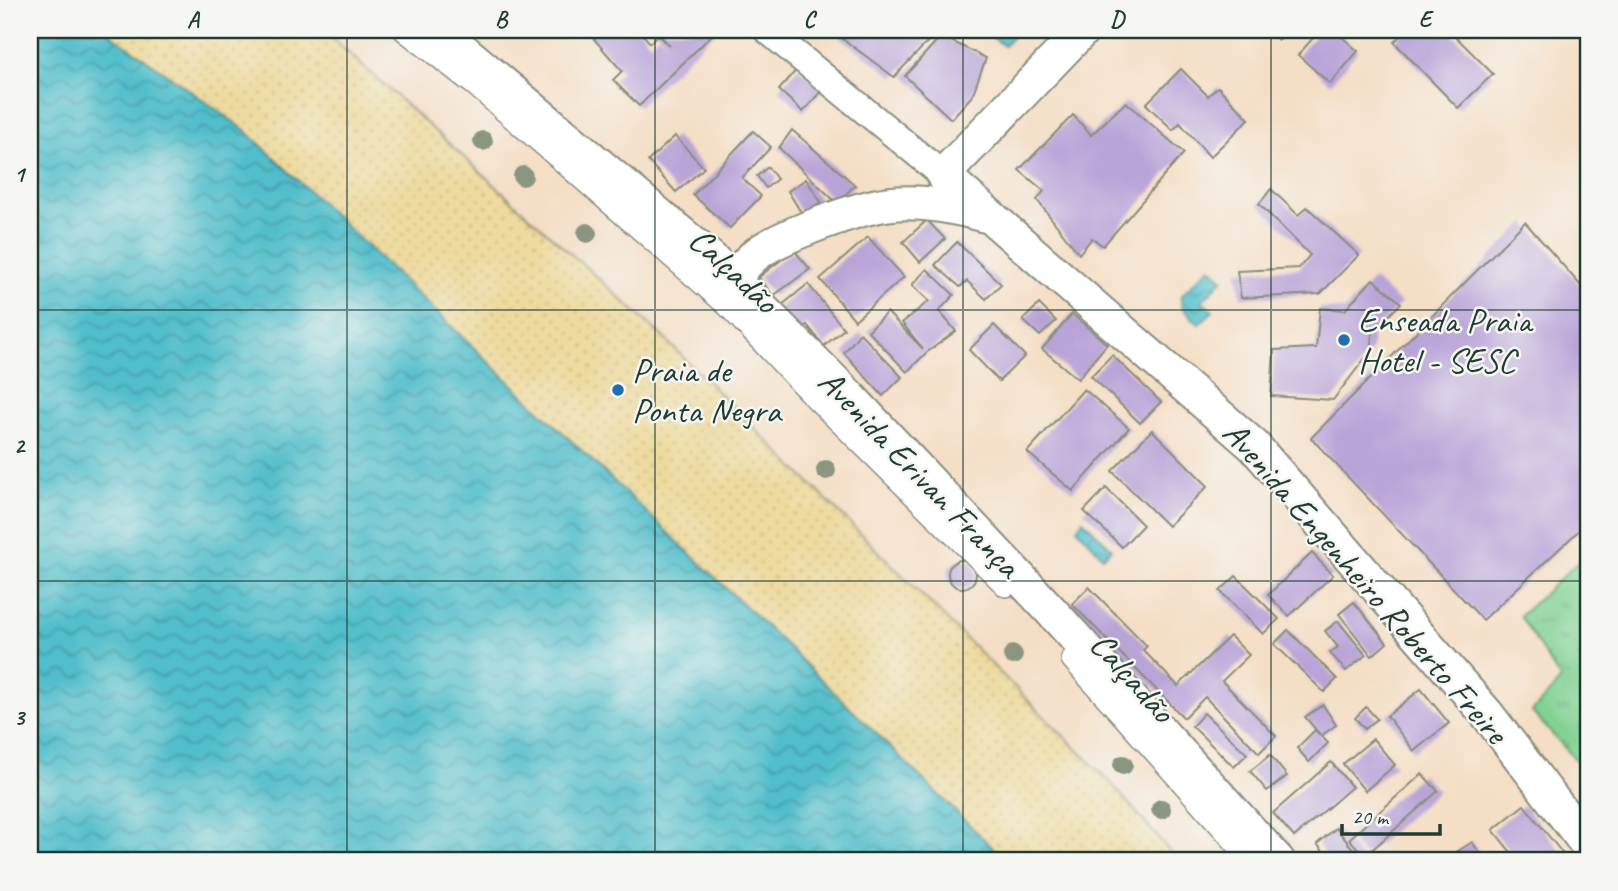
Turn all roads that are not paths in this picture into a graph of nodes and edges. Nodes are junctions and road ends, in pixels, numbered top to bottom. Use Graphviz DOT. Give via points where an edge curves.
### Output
graph roads {
  1 [pos="404,30"];
  2 [pos="439,30"];
  3 [pos="767,30"];
  4 [pos="1083,30"];
  5 [pos="943,175"];
  6 [pos="993,218"];
  7 [pos="732,280"];
  8 [pos="1588,846"];
  9 [pos="1252,861"];
  10 [pos="1278,861"];
  1 -- 9 [label="street, Calçadão" via="476,86 729,307 1022,602"];
  2 -- 7 [label="street, Avenida Erivan França"];
  3 -- 5 [label="street"];
  4 -- 5 [label="street"];
  5 -- 6 [label="street"];
  6 -- 7 [label="street, Avenida Engenheiro Roberto Freire" via="944,204 889,204 858,211 758,252"];
  6 -- 8 [label="street, Avenida Engenheiro Roberto Freire" via="1254,446 1487,714"];
  7 -- 10 [label="street, Avenida Erivan França" via="849,396 1054,614"];
}
